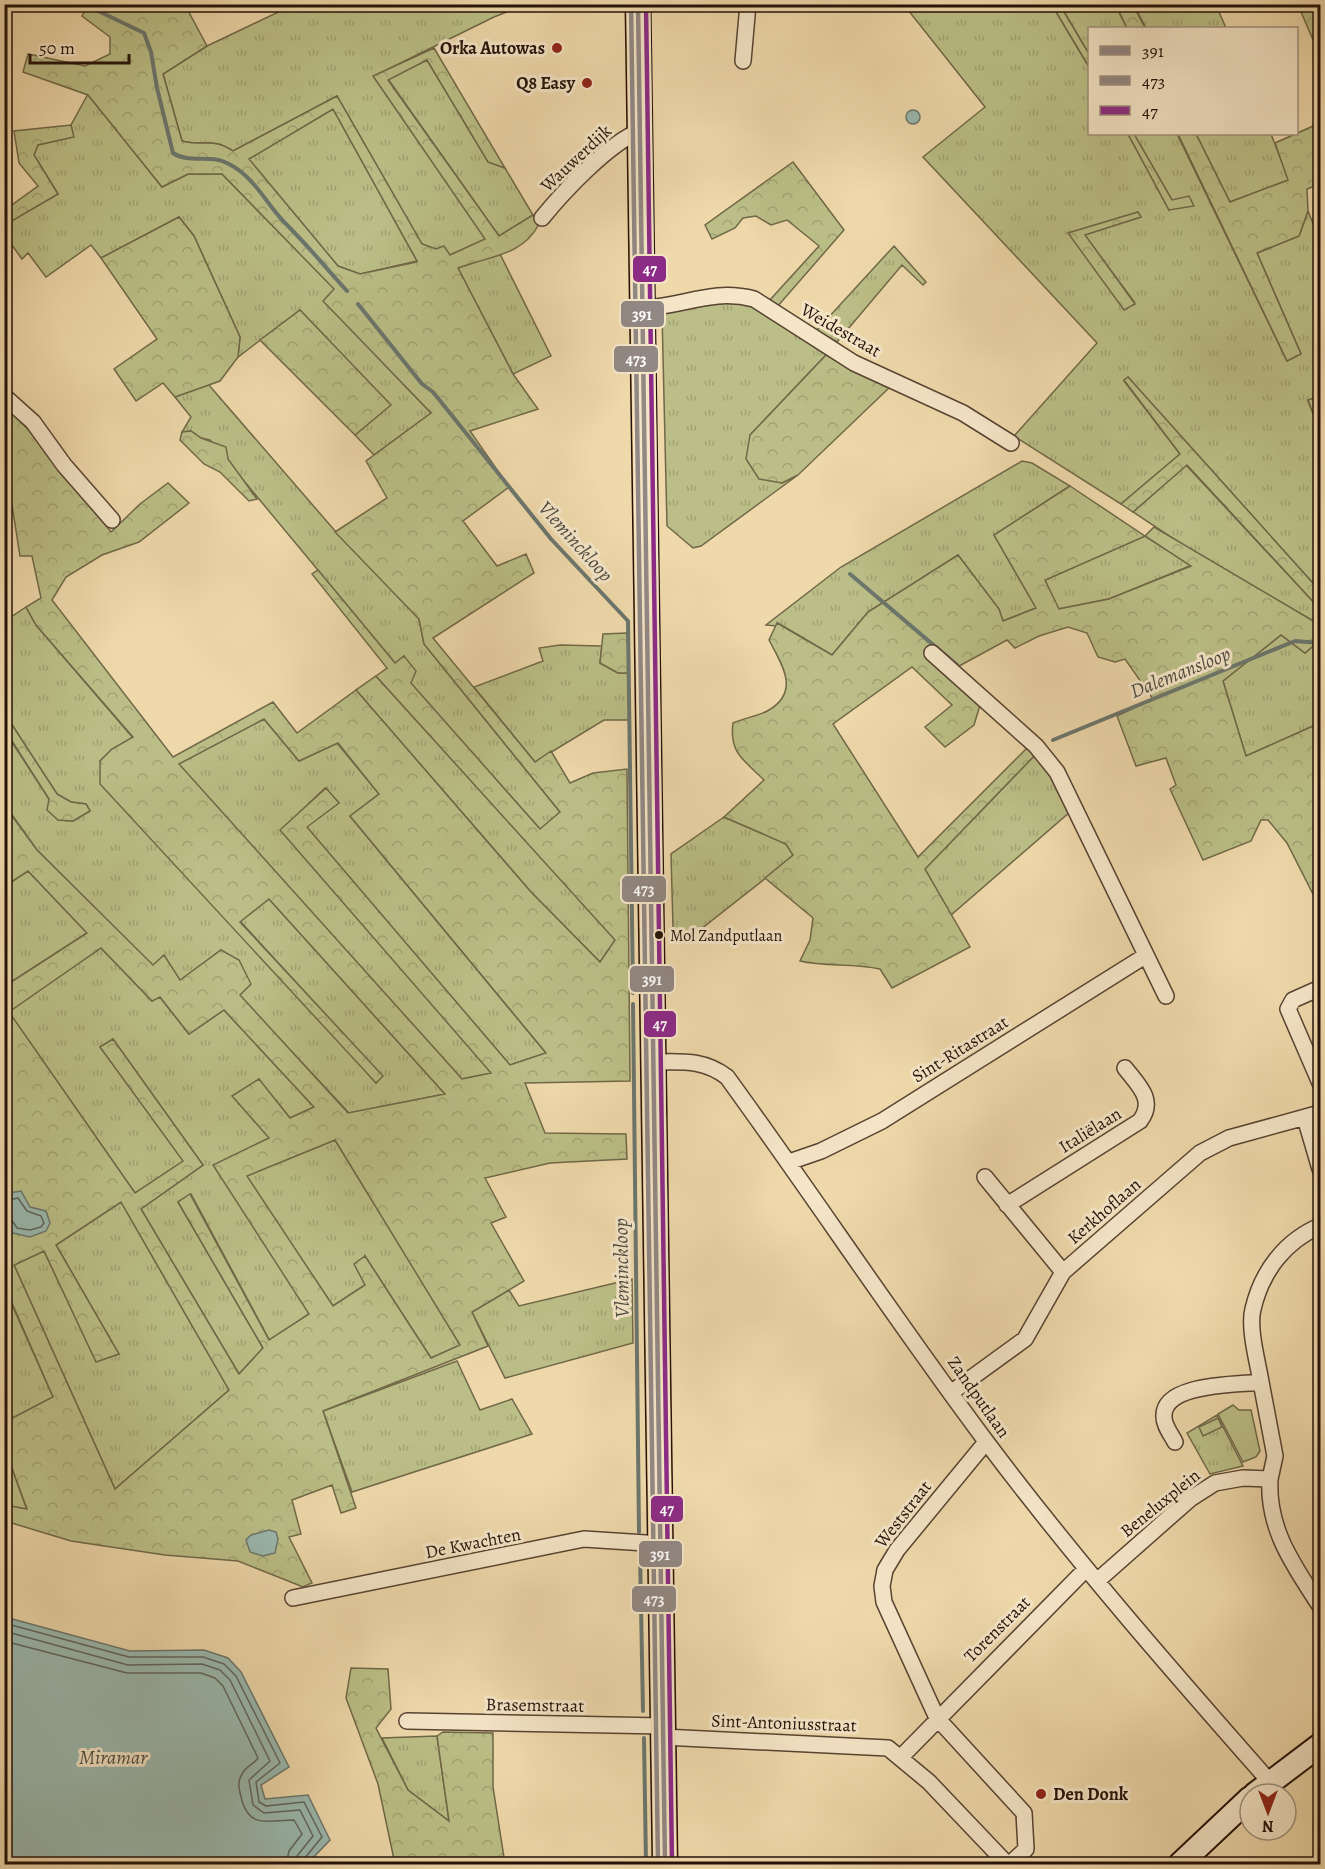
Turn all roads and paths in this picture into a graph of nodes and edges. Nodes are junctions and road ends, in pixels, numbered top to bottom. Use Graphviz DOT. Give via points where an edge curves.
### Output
graph roads {
  1 [pos="638,4"];
  2 [pos="748,4"];
  3 [pos="743,61"];
  4 [pos="640,132"];
  5 [pos="542,218"];
  6 [pos="643,308"];
  7 [pos="4,396"];
  8 [pos="1011,442"];
  9 [pos="112,520"];
  10 [pos="932,653"];
  11 [pos="1145,956"];
  12 [pos="1320,988"];
  13 [pos="1166,996"];
  14 [pos="653,1062"];
  15 [pos="1125,1068"];
  16 [pos="1320,1083"];
  17 [pos="1320,1113"];
  18 [pos="1305,1118"];
  19 [pos="789,1162"];
  20 [pos="1320,1169"];
  21 [pos="985,1177"];
  22 [pos="1007,1205"];
  23 [pos="1320,1226"];
  24 [pos="1064,1272"];
  25 [pos="1261,1382"];
  26 [pos="952,1392"];
  27 [pos="987,1442"];
  28 [pos="1175,1442"];
  29 [pos="1270,1479"];
  30 [pos="661,1544"];
  31 [pos="1086,1569"];
  32 [pos="1097,1581"];
  33 [pos="293,1598"];
  34 [pos="1320,1606"];
  35 [pos="937,1718"];
  36 [pos="407,1721"];
  37 [pos="663,1732"];
  38 [pos="1320,1745"];
  39 [pos="901,1757"];
  40 [pos="1258,1782"];
  41 [pos="1271,1782"];
  42 [pos="1238,1809"];
  43 [pos="665,1864"];
  44 [pos="1009,1864"];
  45 [pos="1180,1864"];
  1 -- 4 [label="main road"];
  2 -- 3 [label="street"];
  4 -- 5 [label="street, Wauwerdijk" via="626,137 558,198"];
  4 -- 6 [label="main road"];
  6 -- 8 [label="street, Weidestraat" via="661,308 716,294 754,299 854,363 963,413"];
  6 -- 14 [label="main road"];
  7 -- 9 [label="street" via="33,422"];
  10 -- 11 [label="street" via="1036,746 1057,772"];
  11 -- 13 [label="street"];
  11 -- 19 [label="street, Sint-Ritastraat" via="882,1121"];
  12 -- 16 [label="street" via="1293,1000 1288,1009"];
  14 -- 19 [label="street, Zandputlaan" via="712,1066 727,1077"];
  14 -- 30 [label="main road"];
  15 -- 22 [label="street, Italiëlaan" via="1145,1094 1146,1113 1140,1121"];
  17 -- 18 [label="street, Kerkhoflaan"];
  18 -- 20 [label="street"];
  18 -- 24 [label="street, Kerkhoflaan" via="1210,1146"];
  19 -- 26 [label="street, Zandputlaan"];
  21 -- 22 [label="street"];
  22 -- 24 [label="street"];
  23 -- 25 [label="street" via="1291,1241 1279,1253 1253,1309"];
  24 -- 26 [label="street, Kerkhoflaan" via="1024,1340"];
  25 -- 28 [label="street" via="1198,1389 1171,1398 1164,1416"];
  25 -- 29 [label="street" via="1275,1456"];
  26 -- 27 [label="street, Zandputlaan"];
  27 -- 31 [label="street, Zandputlaan"];
  27 -- 35 [label="street, Weststraat" via="897,1550 883,1578 884,1602"];
  29 -- 32 [label="street, Beneluxplein" via="1215,1483 1190,1499"];
  29 -- 34 [label="street" via="1270,1507 1280,1539"];
  30 -- 33 [label="street, De Kwachten" via="584,1539"];
  30 -- 37 [label="main road"];
  31 -- 32 [label="street, Zandputlaan"];
  31 -- 35 [label="street, Torenstraat"];
  32 -- 40 [label="street, Zandputlaan"];
  35 -- 39 [label="street"];
  35 -- 44 [label="street, Sint-Antoniusstraat" via="1024,1813 1026,1849"];
  36 -- 37 [label="street, Brasemstraat"];
  37 -- 39 [label="street, Sint-Antoniusstraat" via="875,1746 888,1748"];
  37 -- 43 [label="main road"];
  38 -- 41 [label="street"];
  39 -- 44 [label="street, Sint-Antoniusstraat"];
  42 -- 45 [label="street"];
}
